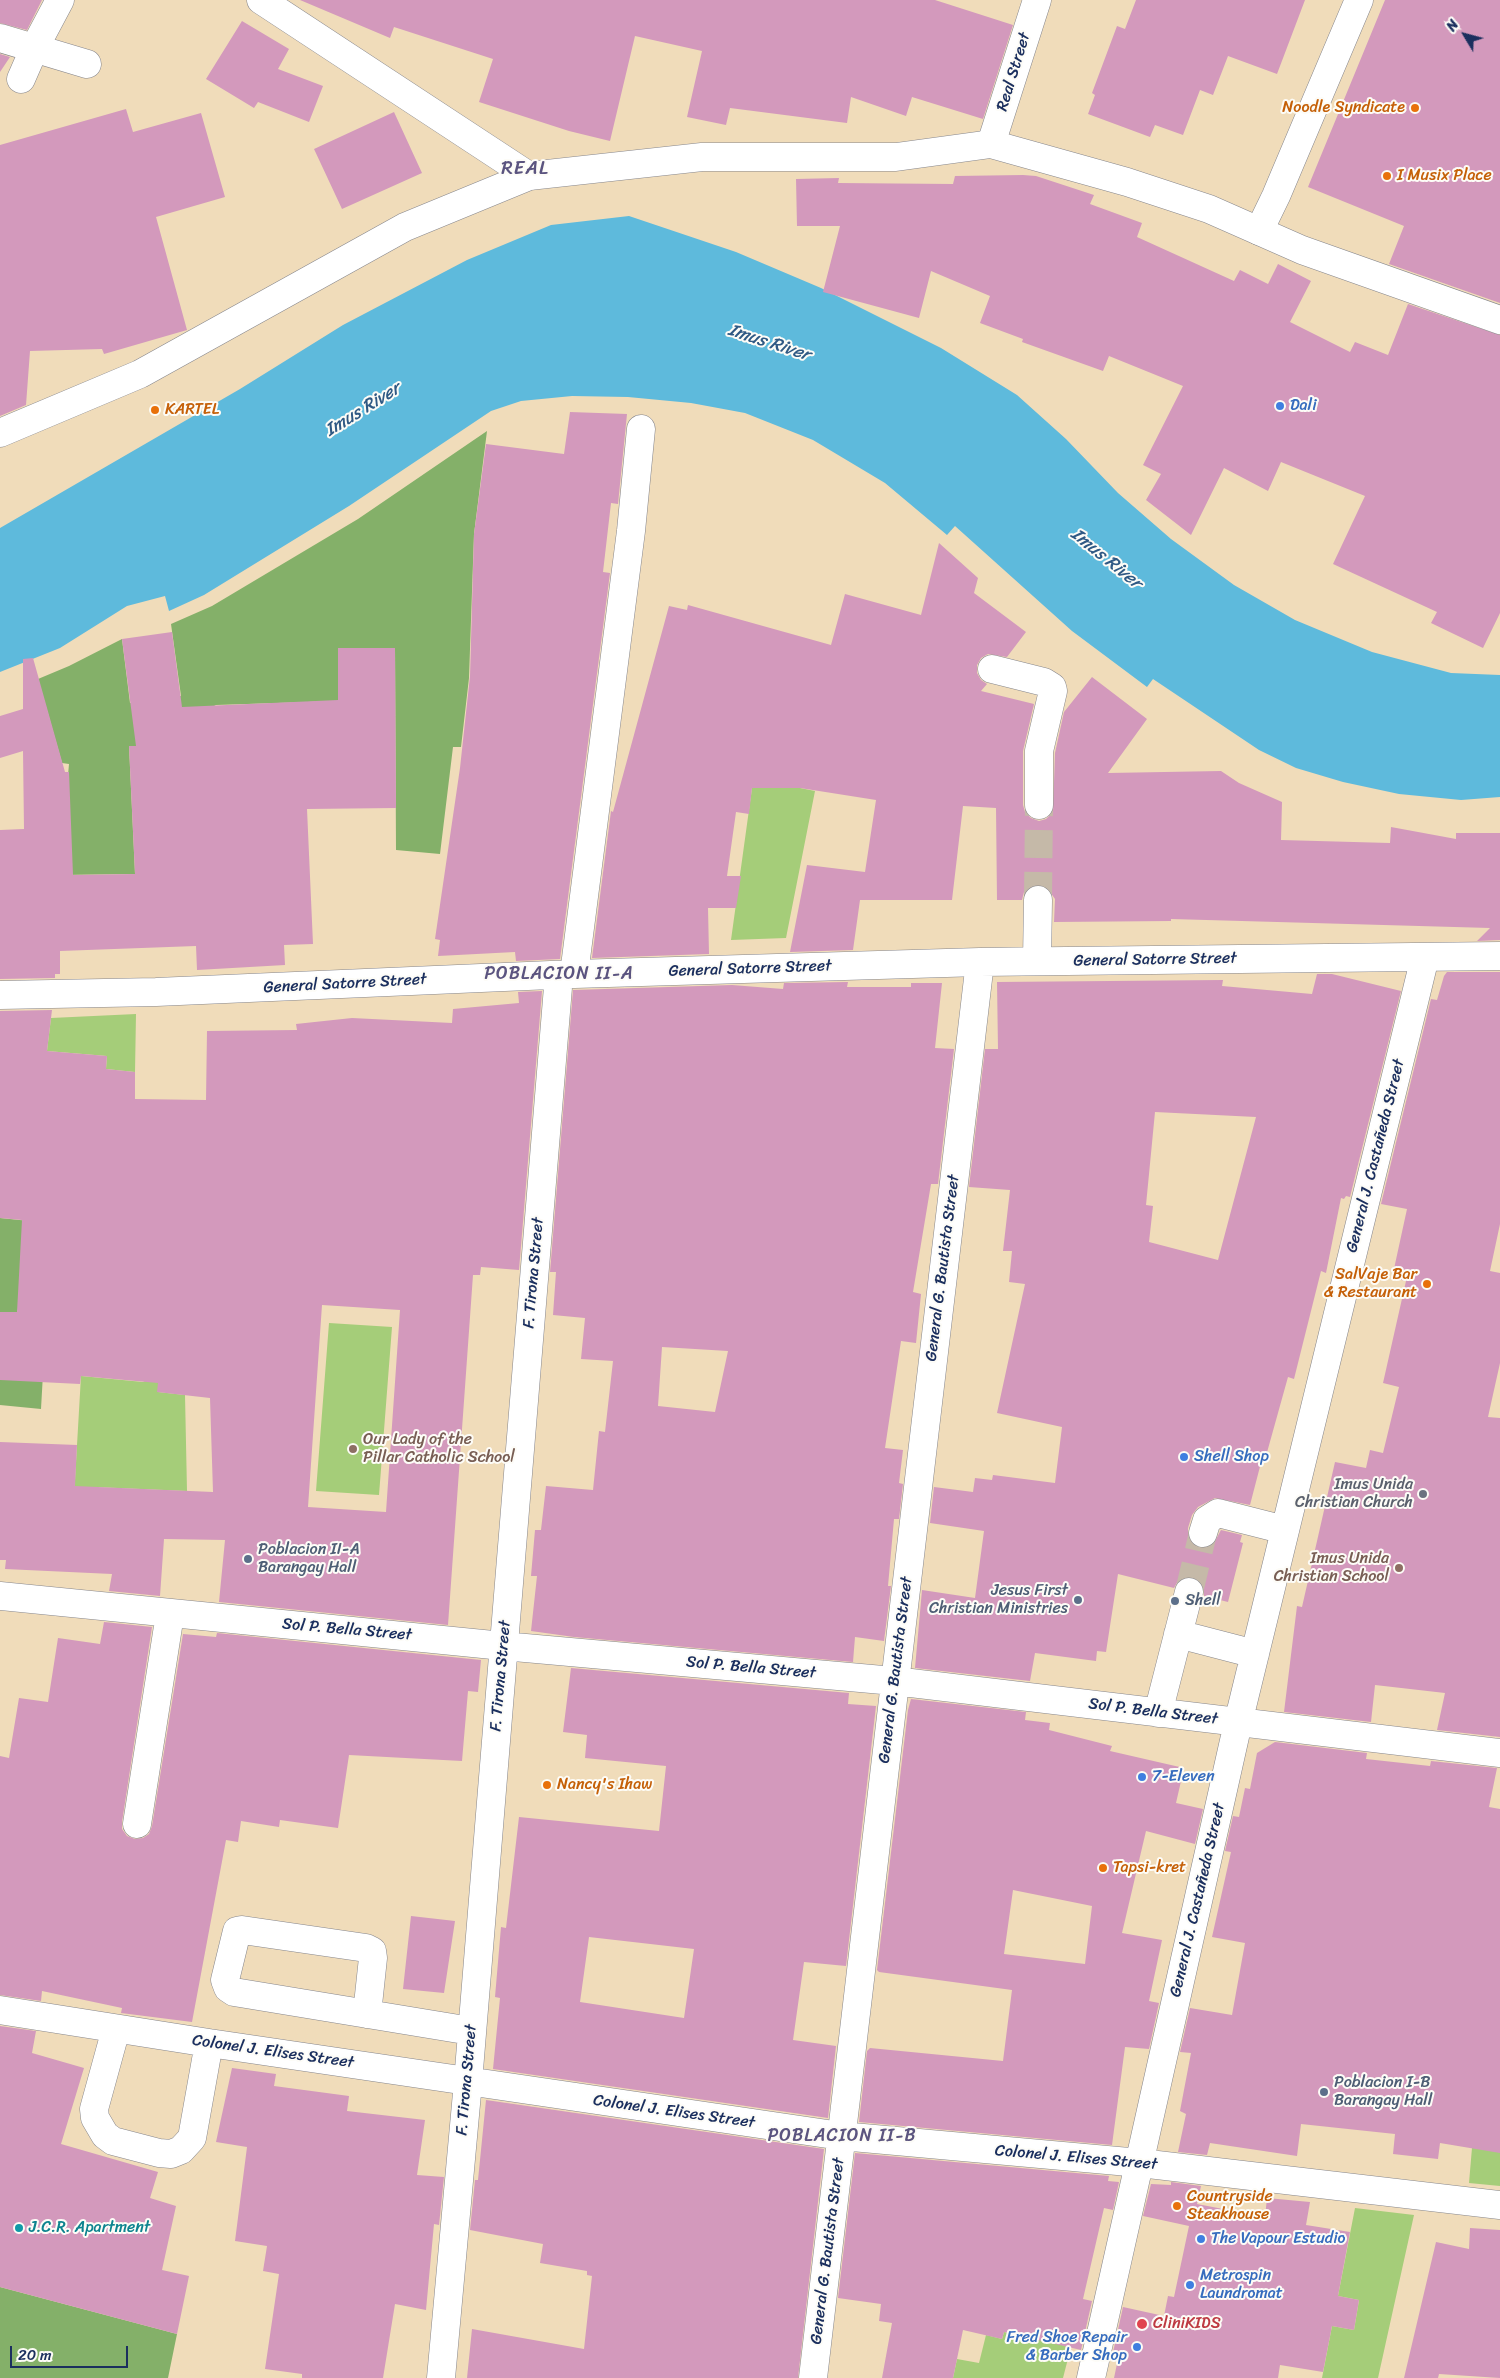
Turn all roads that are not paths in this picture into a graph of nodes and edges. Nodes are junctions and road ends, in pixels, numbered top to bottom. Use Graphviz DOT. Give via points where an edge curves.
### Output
graph roads {
  1 [pos="60,0"];
  2 [pos="261,0"];
  3 [pos="1037,0"];
  4 [pos="1360,0"];
  5 [pos="296,10"];
  6 [pos="0,38"];
  7 [pos="34,47"];
  8 [pos="87,64"];
  9 [pos="21,79"];
  10 [pos="991,144"];
  11 [pos="529,176"];
  12 [pos="1259,231"];
  13 [pos="1500,320"];
  14 [pos="641,429"];
  15 [pos="0,433"];
  16 [pos="992,669"];
  17 [pos="1039,804"];
  18 [pos="1038,900"];
  19 [pos="1500,956"];
  20 [pos="1425,957"];
  21 [pos="1037,961"];
  22 [pos="980,962"];
  23 [pos="567,974"];
  24 [pos="0,995"];
  25 [pos="1285,1530"];
  26 [pos="1203,1533"];
  27 [pos="1189,1592"];
  28 [pos="0,1596"];
  29 [pos="170,1614"];
  30 [pos="1178,1634"];
  31 [pos="503,1646"];
  32 [pos="1255,1654"];
  33 [pos="894,1681"];
  34 [pos="1158,1713"];
  35 [pos="1238,1723"];
  36 [pos="1500,1753"];
  37 [pos="137,1824"];
  38 [pos="0,2010"];
  39 [pos="367,2014"];
  40 [pos="116,2029"];
  41 [pos="471,2031"];
  42 [pos="210,2043"];
  43 [pos="468,2082"];
  44 [pos="842,2136"];
  45 [pos="1140,2163"];
  46 [pos="1500,2205"];
  47 [pos="441,2378"];
  48 [pos="813,2378"];
  49 [pos="1091,2378"];
  1 -- 7 [label="street"];
  2 -- 5 [label="street"];
  3 -- 10 [label="street, Real Street"];
  4 -- 12 [label="street"];
  5 -- 11 [label="street"];
  6 -- 7 [label="street"];
  7 -- 8 [label="street"];
  7 -- 9 [label="street"];
  10 -- 11 [label="street" via="896,157 702,157"];
  10 -- 12 [label="street" via="1172,196"];
  11 -- 15 [label="street" via="405,227 140,374"];
  12 -- 13 [label="street" via="1302,250"];
  14 -- 23 [label="street, F. Tirona Street" via="630,540"];
  16 -- 17 [label="street" via="1052,687 1039,751"];
  18 -- 21 [label="street"];
  19 -- 20 [label="street, General Satorre Street"];
  20 -- 21 [label="street, General Satorre Street"];
  20 -- 25 [label="street, General J. Castañeda Street"];
  21 -- 22 [label="street, General Satorre Street"];
  22 -- 23 [label="street, General Satorre Street"];
  22 -- 33 [label="street, General G. Bautista Street"];
  23 -- 24 [label="street, General Satorre Street" via="156,992"];
  23 -- 31 [label="street, F. Tirona Street"];
  25 -- 26 [label="street" via="1218,1513 1207,1520"];
  25 -- 32 [label="street, General J. Castañeda Street"];
  27 -- 30 [label="street"];
  28 -- 29 [label="street, Sol P. Bella Street"];
  29 -- 31 [label="street, Sol P. Bella Street"];
  29 -- 37 [label="street"];
  30 -- 32 [label="street"];
  30 -- 34 [label="street"];
  31 -- 33 [label="street, Sol P. Bella Street"];
  31 -- 41 [label="street, F. Tirona Street"];
  32 -- 35 [label="street, General J. Castañeda Street"];
  33 -- 34 [label="street, Sol P. Bella Street"];
  33 -- 44 [label="street, General G. Bautista Street"];
  34 -- 35 [label="street, Sol P. Bella Street"];
  35 -- 36 [label="street, Sol P. Bella Street"];
  35 -- 45 [label="street, General J. Castañeda Street"];
  38 -- 40 [label="street, Colonel J. Elises Street"];
  39 -- 39 [label="street" via="372,1951 237,1931 225,1980 234,1992"];
  39 -- 41 [label="street"];
  40 -- 42 [label="street, Colonel J. Elises Street"];
  40 -- 42 [label="street" via="94,2109 98,2127 113,2141 159,2153 171,2154 181,2150 192,2138"];
  41 -- 43 [label="street, F. Tirona Street"];
  42 -- 43 [label="street, Colonel J. Elises Street"];
  43 -- 44 [label="street, Colonel J. Elises Street"];
  43 -- 47 [label="street, F. Tirona Street"];
  44 -- 45 [label="street, Colonel J. Elises Street"];
  44 -- 48 [label="street, General G. Bautista Street"];
  45 -- 46 [label="street, Colonel J. Elises Street"];
  45 -- 49 [label="street, General J. Castañeda Street"];
}
